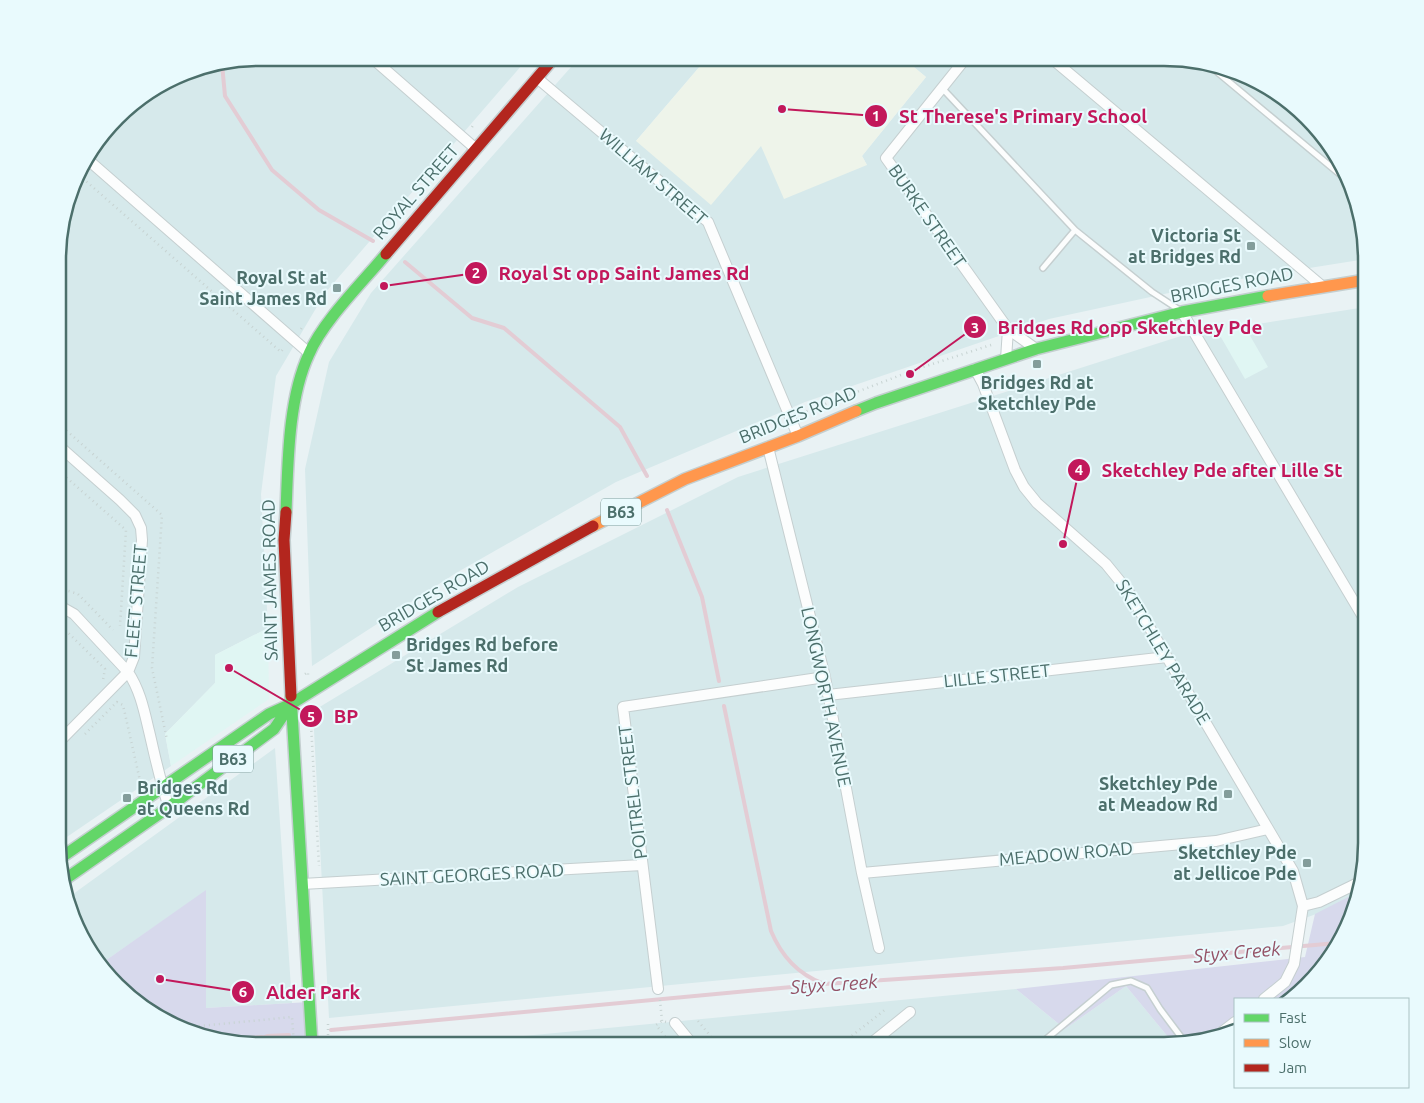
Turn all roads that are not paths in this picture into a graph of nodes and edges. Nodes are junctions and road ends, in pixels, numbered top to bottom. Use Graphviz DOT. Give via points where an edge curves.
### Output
graph roads {
  1 [pos="381,66"];
  2 [pos="547,66"];
  3 [pos="960,66"];
  4 [pos="1061,66"];
  5 [pos="1221,75"];
  6 [pos="537,78"];
  7 [pos="942,88"];
  8 [pos="476,149"];
  9 [pos="92,163"];
  10 [pos="1336,171"];
  11 [pos="1075,230"];
  12 [pos="1043,268"];
  13 [pos="1358,281"];
  14 [pos="1322,286"];
  15 [pos="1182,312"];
  16 [pos="1008,329"];
  17 [pos="1036,349"];
  18 [pos="309,353"];
  19 [pos="1006,358"];
  20 [pos="975,369"];
  21 [pos="798,436"];
  22 [pos="768,447"];
  23 [pos="66,452"];
  24 [pos="1358,609"];
  25 [pos="66,610"];
  26 [pos="1167,657"];
  27 [pos="128,672"];
  28 [pos="825,677"];
  29 [pos="828,695"];
  30 [pos="291,704"];
  31 [pos="66,734"];
  32 [pos="162,787"];
  33 [pos="169,807"];
  34 [pos="1268,829"];
  35 [pos="67,853"];
  36 [pos="642,865"];
  37 [pos="862,873"];
  38 [pos="69,876"];
  39 [pos="302,884"];
  40 [pos="1353,885"];
  41 [pos="1303,906"];
  42 [pos="879,948"];
  43 [pos="658,989"];
  44 [pos="1265,998"];
  45 [pos="910,1012"];
  46 [pos="674,1023"];
  47 [pos="1180,1036"];
  48 [pos="312,1037"];
  49 [pos="686,1037"];
  50 [pos="879,1037"];
  51 [pos="1050,1037"];
  1 -- 8 [label="street"];
  2 -- 6 [label="main road, ROYAL STREET"];
  3 -- 7 [label="street, BURKE STREET"];
  4 -- 14 [label="street"];
  5 -- 10 [label="lane"];
  6 -- 8 [label="main road, ROYAL STREET"];
  6 -- 21 [label="street, WILLIAM STREET" via="708,222"];
  7 -- 11 [label="lane"];
  7 -- 16 [label="street, BURKE STREET" via="886,158"];
  8 -- 18 [label="main road, ROYAL STREET" via="328,323"];
  9 -- 18 [label="street"];
  11 -- 12 [label="lane"];
  11 -- 15 [label="lane"];
  13 -- 14 [label="main road, BRIDGES ROAD / B63"];
  14 -- 15 [label="main road, BRIDGES ROAD / B63"];
  15 -- 17 [label="main road, BRIDGES ROAD / B63"];
  15 -- 24 [label="street"];
  16 -- 17 [label="street, BURKE STREET"];
  16 -- 19 [label="street"];
  17 -- 19 [label="main road, BRIDGES ROAD / B63"];
  18 -- 30 [label="main road, SAINT JAMES ROAD" via="294,405 284,518"];
  19 -- 20 [label="main road, BRIDGES ROAD / B63"];
  20 -- 21 [label="main road, BRIDGES ROAD / B63" via="876,403"];
  20 -- 26 [label="street, SKETCHLEY PARADE" via="1024,487 1117,577"];
  21 -- 22 [label="main road, BRIDGES ROAD / B63"];
  22 -- 28 [label="street, LONGWORTH AVENUE"];
  22 -- 30 [label="main road, BRIDGES ROAD / B63" via="685,479 591,527 440,610"];
  23 -- 27 [label="street, FLEET STREET" via="120,500 135,515 142,528 134,657"];
  25 -- 27 [label="street" via="74,614"];
  26 -- 29 [label="street, LILLE STREET"];
  26 -- 34 [label="street, SKETCHLEY PARADE"];
  27 -- 31 [label="street"];
  27 -- 32 [label="street" via="141,698"];
  28 -- 29 [label="street, LONGWORTH AVENUE"];
  28 -- 36 [label="street, POITREL STREET" via="623,707"];
  29 -- 37 [label="street, LONGWORTH AVENUE"];
  30 -- 32 [label="main road, BRIDGES ROAD / B63" via="269,714"];
  30 -- 33 [label="main road, BRIDGES ROAD / B63" via="274,729"];
  30 -- 39 [label="main road, SAINT JAMES ROAD"];
  32 -- 33 [label="street"];
  32 -- 35 [label="main road, BRIDGES ROAD / B63"];
  33 -- 38 [label="main road, BRIDGES ROAD / B63"];
  34 -- 37 [label="street, MEADOW ROAD" via="1216,840"];
  34 -- 41 [label="street, SKETCHLEY PARADE" via="1293,871"];
  36 -- 39 [label="street, SAINT GEORGES ROAD"];
  36 -- 43 [label="street, POITREL STREET"];
  37 -- 42 [label="street, LONGWORTH AVENUE"];
  39 -- 48 [label="main road, SAINT JAMES ROAD"];
  40 -- 41 [label="street"];
  41 -- 44 [label="street, SKETCHLEY PARADE" via="1294,964 1285,982"];
  45 -- 50 [label="street"];
  46 -- 49 [label="street"];
  47 -- 51 [label="lane" via="1147,988 1131,981 1111,986"];
}
